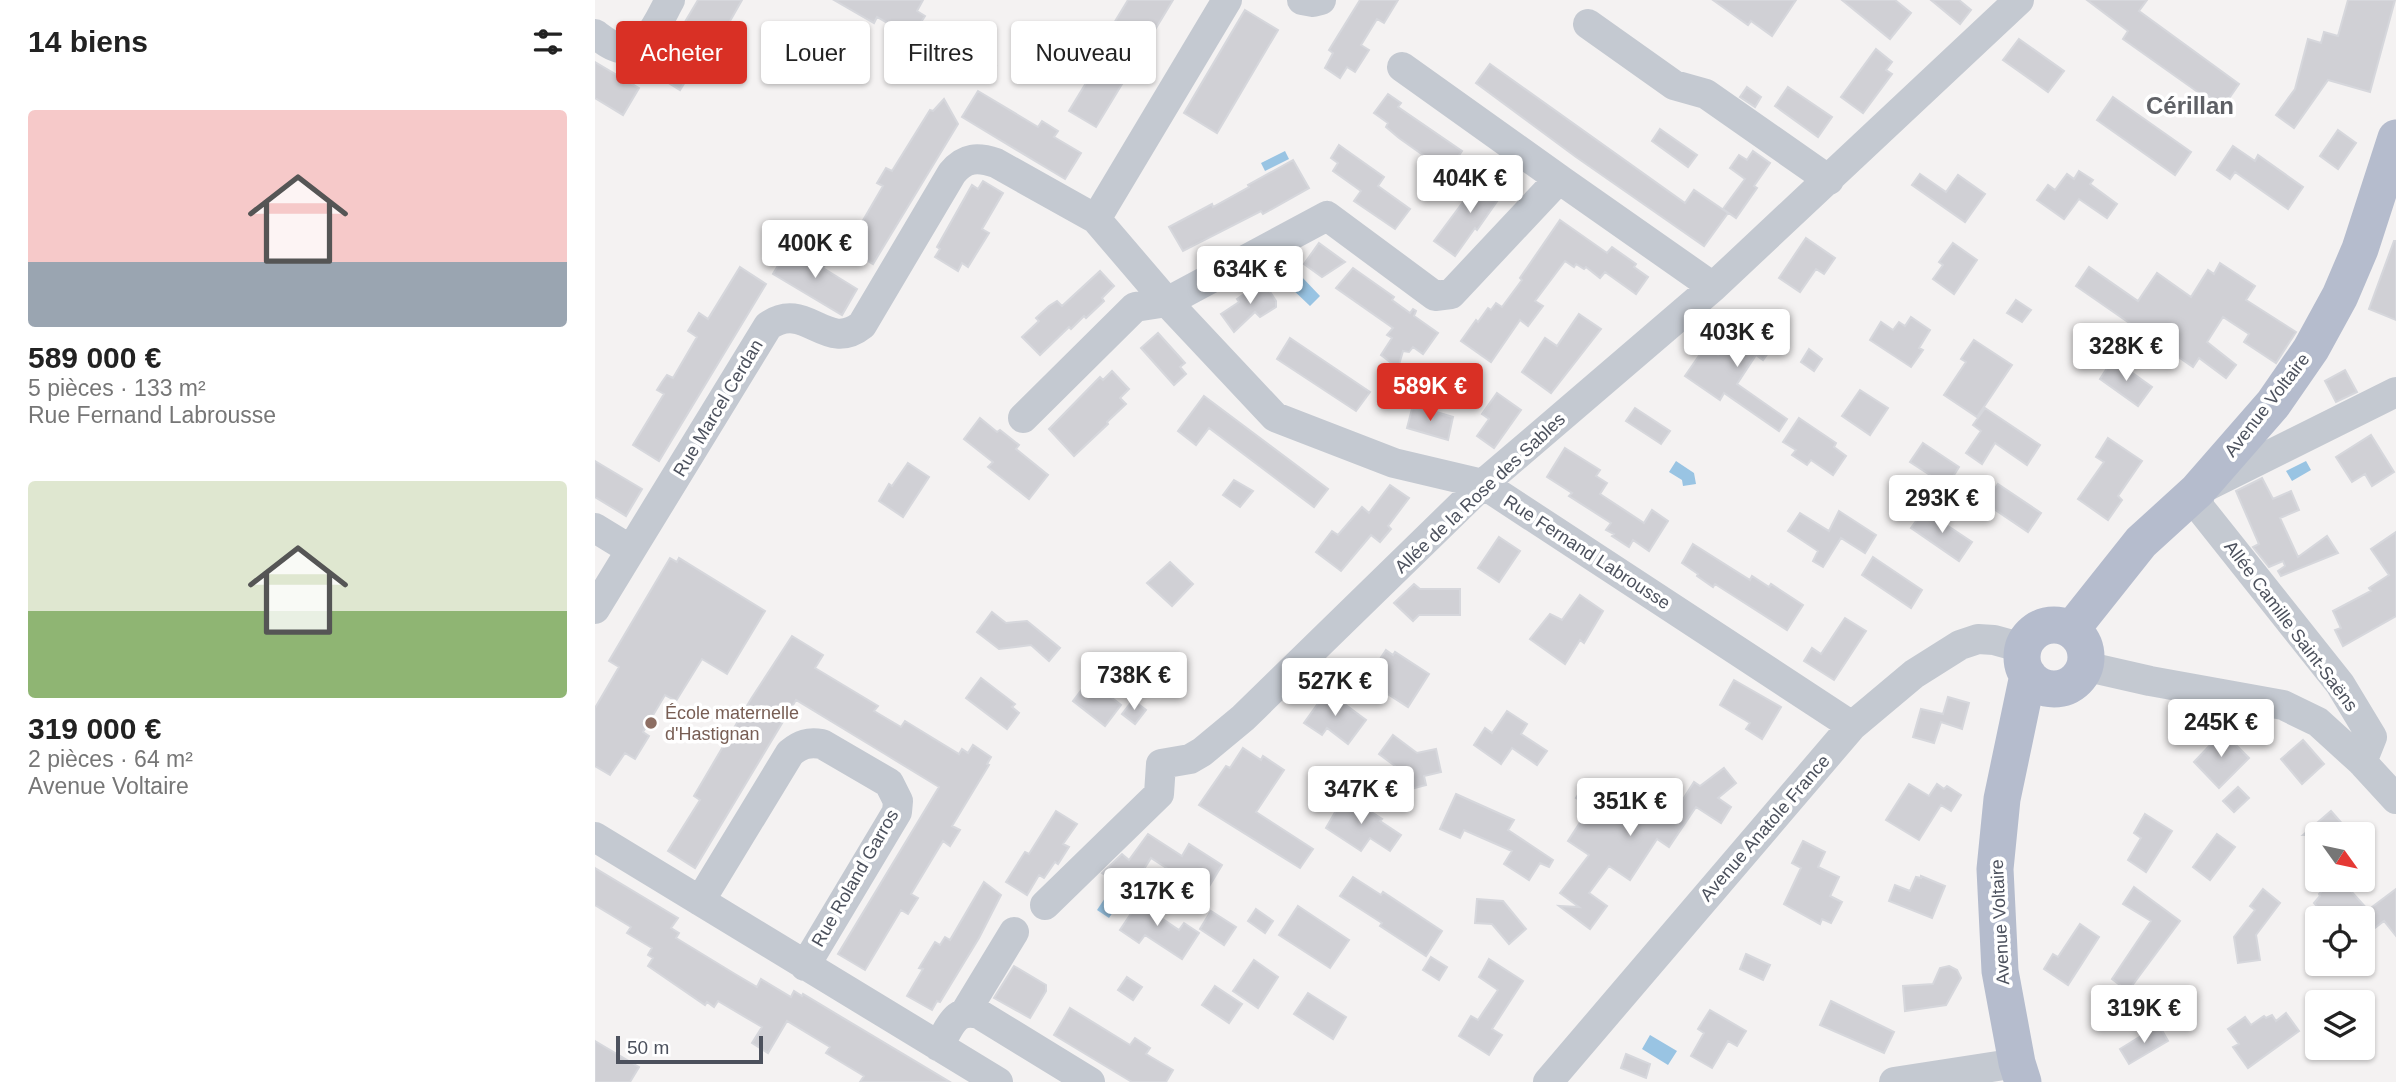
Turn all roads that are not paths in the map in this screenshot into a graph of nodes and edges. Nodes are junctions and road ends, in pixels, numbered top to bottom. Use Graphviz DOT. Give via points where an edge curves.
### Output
graph roads {
  1 [pos="670,0"];
  2 [pos="1227,0"];
  3 [pos="1302,0"];
  4 [pos="1321,0"];
  5 [pos="2019,0"];
  6 [pos="1588,24"];
  7 [pos="595,34"];
  8 [pos="1402,67"];
  9 [pos="2396,138"];
  10 [pos="1559,179"];
  11 [pos="1829,180"];
  12 [pos="1096,219"];
  13 [pos="1713,288"];
  14 [pos="1167,302"];
  15 [pos="2396,392"];
  16 [pos="1023,418"];
  17 [pos="1483,484"];
  18 [pos="2197,491"];
  19 [pos="595,528"];
  20 [pos="631,550"];
  21 [pos="595,609"];
  22 [pos="2071,630"];
  23 [pos="2084,666"];
  24 [pos="2035,671"];
  25 [pos="1852,726"];
  26 [pos="2362,762"];
  27 [pos="2396,799"];
  28 [pos="595,837"];
  29 [pos="699,901"];
  30 [pos="1045,905"];
  31 [pos="1014,932"];
  32 [pos="805,966"];
  33 [pos="966,1011"];
  34 [pos="938,1046"];
  35 [pos="2020,1073"];
  36 [pos="998,1082"];
  37 [pos="1090,1082"];
  38 [pos="1548,1082"];
  39 [pos="1894,1082"];
  1 -- 7 [label="street" via="648,38 635,47 618,48"];
  2 -- 12 [label="street"];
  3 -- 4 [label="street"];
  5 -- 11 [label="street, Allée de la Rose des Sables"];
  6 -- 11 [label="street" via="1674,85 1706,94"];
  8 -- 10 [label="street"];
  9 -- 18 [label="main road, Avenue Voltaire" via="2360,249 2311,349 2273,404"];
  10 -- 13 [label="street"];
  10 -- 14 [label="street" via="1451,294 1435,296 1327,216"];
  11 -- 13 [label="street, Allée de la Rose des Sables"];
  12 -- 14 [label="street, Rue Fernand Labrousse"];
  12 -- 20 [label="street, Rue Marcel Cerdan" via="996,163 984,159 963,162 952,173 862,325 841,335 800,318 776,320 768,326"];
  13 -- 17 [label="street, Allée de la Rose des Sables"];
  14 -- 16 [label="street" via="1135,307"];
  14 -- 17 [label="street, Rue Fernand Labrousse" via="1275,417 1394,463"];
  15 -- 18 [label="street"];
  17 -- 25 [label="street, Rue Fernand Labrousse"];
  17 -- 30 [label="street, Allée de la Rose des Sables" via="1243,718 1190,759 1161,764 1159,794"];
  18 -- 22 [label="main road, Avenue Voltaire" via="2141,542"];
  18 -- 26 [label="street, Allée Camille Saint-Saëns" via="2200,508 2347,694 2372,737"];
  19 -- 20 [label="street"];
  20 -- 21 [label="street"];
  22 -- 23 [label="main road" via="2084,645"];
  22 -- 24 [label="main road" via="2042,627 2033,632"];
  23 -- 24 [label="main road" via="2073,682 2063,687"];
  23 -- 26 [label="street, Allée Camille Saint-Saëns" via="2283,705 2318,722"];
  24 -- 25 [label="street, Avenue Anatole France" via="1993,640 1978,639 1914,674"];
  24 -- 35 [label="main road, Avenue Voltaire" via="2032,715 2010,762 1995,869 2000,971"];
  25 -- 38 [label="street, Avenue Anatole France"];
  26 -- 27 [label="street, Allée Camille Saint-Saëns"];
  28 -- 29 [label="street, Rue Roland Garros"];
  29 -- 32 [label="street, Rue Roland Garros"];
  29 -- 32 [label="street, Rue Roland Garros" via="790,753 799,746 822,744 889,783 898,801 897,812"];
  31 -- 33 [label="street"];
  32 -- 34 [label="street, Rue Roland Garros"];
  33 -- 34 [label="street" via="959,1014"];
  33 -- 37 [label="street" via="979,1014"];
  34 -- 36 [label="street, Rue Roland Garros"];
  35 -- 39 [label="street"];
}
